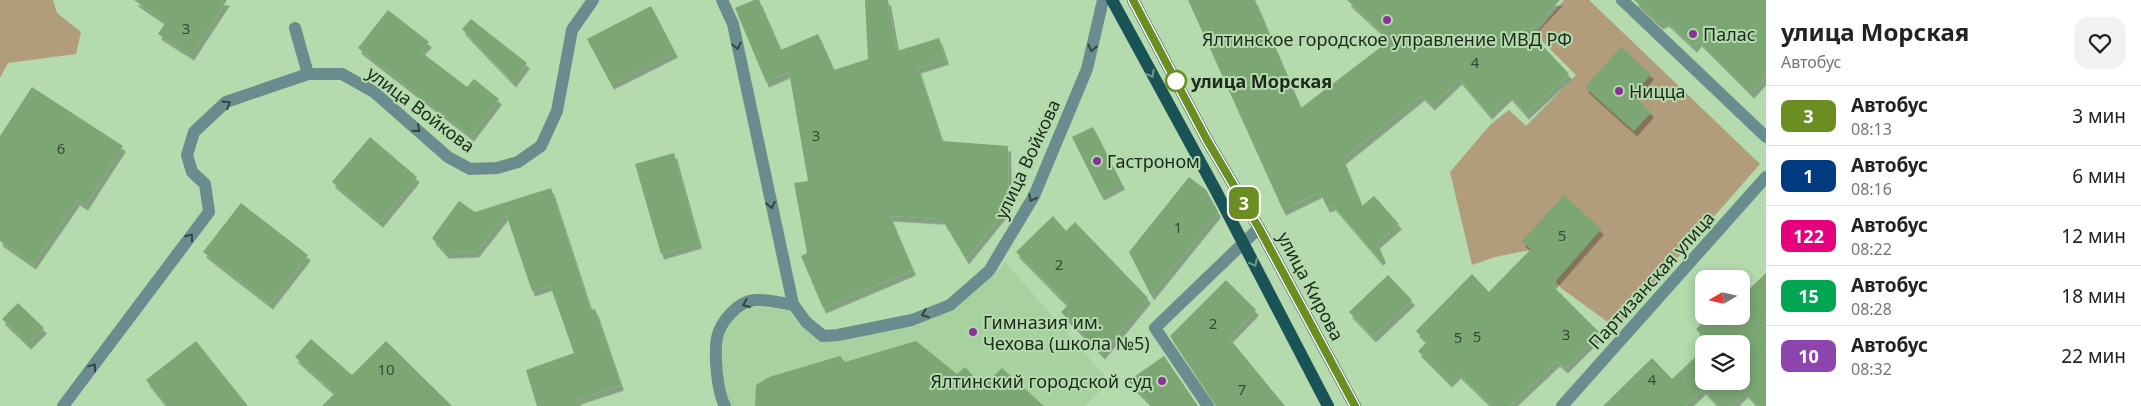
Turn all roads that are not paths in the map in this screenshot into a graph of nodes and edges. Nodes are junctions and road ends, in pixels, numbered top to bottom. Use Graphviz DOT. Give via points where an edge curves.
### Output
graph roads {
  1 [pos="593,0"];
  2 [pos="722,0"];
  3 [pos="1103,0"];
  4 [pos="1112,0"];
  5 [pos="1133,0"];
  6 [pos="1622,0"];
  7 [pos="295,28"];
  8 [pos="308,74"];
  9 [pos="1766,137"];
  10 [pos="1766,177"];
  11 [pos="1259,228"];
  12 [pos="1243,242"];
  13 [pos="793,305"];
  14 [pos="1569,403"];
  15 [pos="64,406"];
  16 [pos="725,406"];
  17 [pos="1208,406"];
  18 [pos="1328,406"];
  19 [pos="1355,406"];
  8 -- 1 [label="street, улица Войкова, one-way" via="342,74 374,92 448,157 470,169 497,168 518,162 541,146 557,111 572,30"];
  2 -- 13 [label="street, улица Войкова, one-way" via="734,33"];
  3 -- 13 [label="street, улица Войкова, one-way" via="1087,68 1038,187 989,271 950,305 912,320 838,335 823,336"];
  4 -- 12 [label="main road, one-way"];
  5 -- 11 [label="main road, улица Кирова" via="1207,140"];
  6 -- 9 [label="street"];
  7 -- 8 [label="street"];
  15 -- 8 [label="street, улица Войкова, one-way" via="209,212 205,184 192,172 187,155 194,132 226,102"];
  10 -- 14 [label="street, Партизанская улица"];
  11 -- 12 [label="street"];
  11 -- 19 [label="main road, улица Кирова"];
  12 -- 17 [label="street" via="1155,328"];
  12 -- 18 [label="main road, one-way"];
  13 -- 16 [label="street, one-way" via="754,300 732,309 717,337 717,367"];
}
